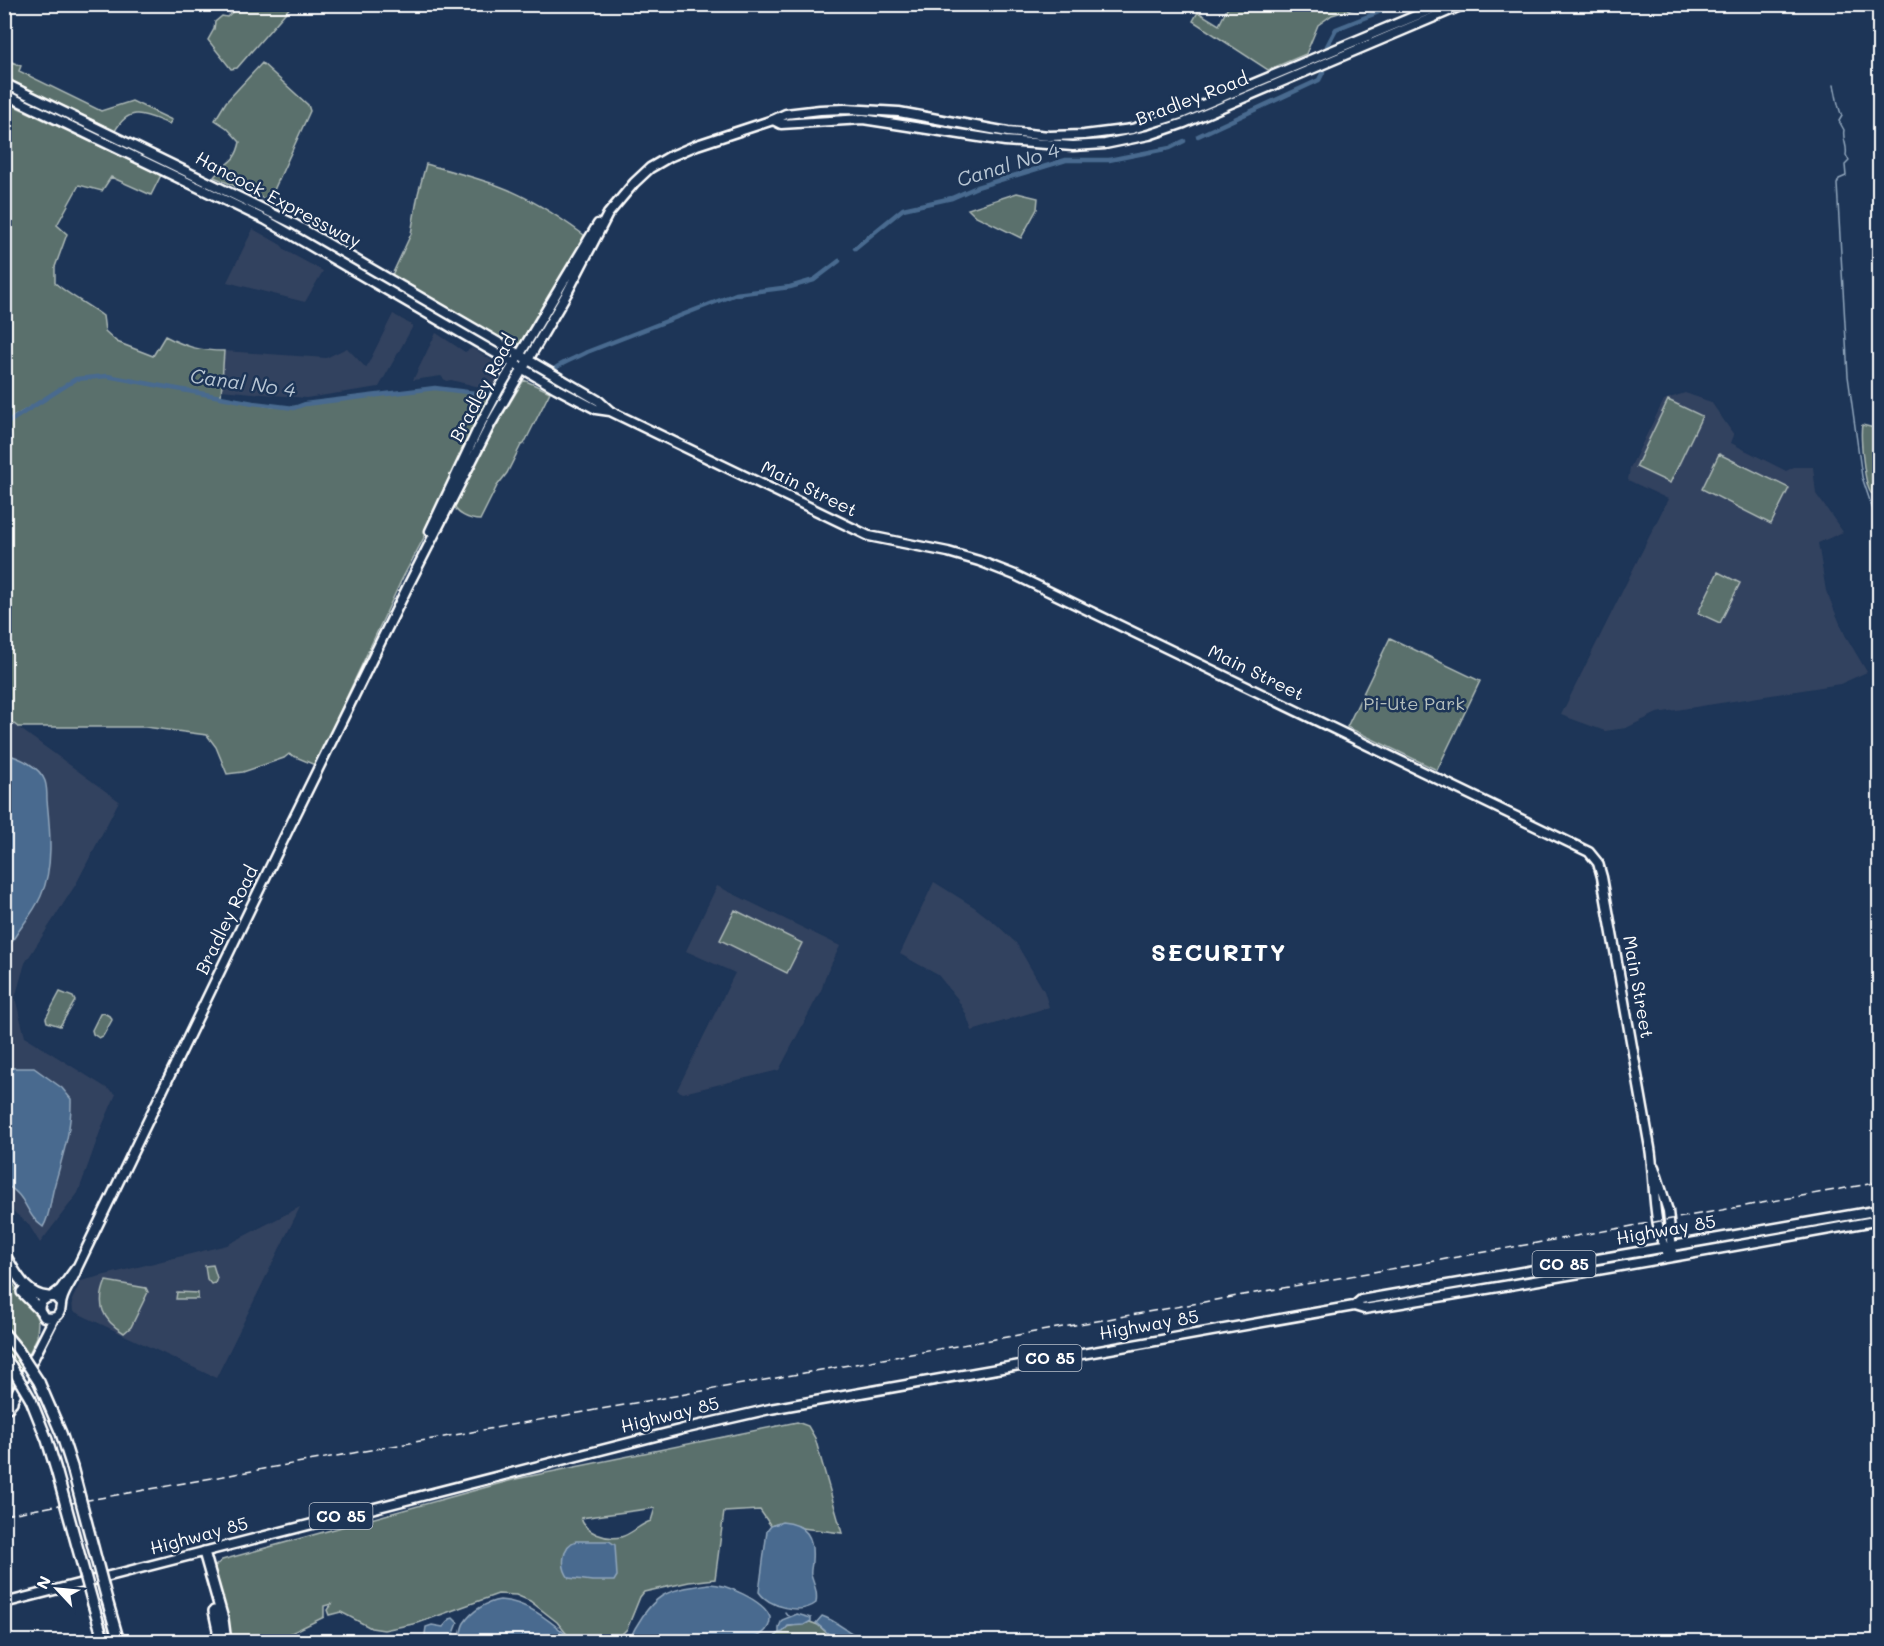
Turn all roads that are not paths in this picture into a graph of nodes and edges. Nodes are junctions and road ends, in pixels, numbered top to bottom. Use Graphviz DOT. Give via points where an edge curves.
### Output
graph roads {
  1 [pos="1444,4"];
  2 [pos="1465,4"];
  3 [pos="4,83"];
  4 [pos="4,94"];
  5 [pos="773,120"];
  6 [pos="607,217"];
  7 [pos="314,247"];
  8 [pos="383,275"];
  9 [pos="379,285"];
  10 [pos="438,308"];
  11 [pos="519,355"];
  12 [pos="528,360"];
  13 [pos="514,364"];
  14 [pos="523,369"];
  15 [pos="610,411"];
  16 [pos="408,586"];
  17 [pos="1652,1164"];
  18 [pos="1880,1211"];
  19 [pos="1880,1220"];
  20 [pos="1658,1221"];
  21 [pos="1670,1226"];
  22 [pos="1791,1237"];
  23 [pos="1706,1240"];
  24 [pos="1668,1247"];
  25 [pos="1635,1252"];
  26 [pos="4,1254"];
  27 [pos="1670,1257"];
  28 [pos="4,1265"];
  29 [pos="76,1268"];
  30 [pos="50,1297"];
  31 [pos="61,1303"];
  32 [pos="1354,1306"];
  33 [pos="40,1312"];
  34 [pos="54,1318"];
  35 [pos="4,1333"];
  36 [pos="40,1344"];
  37 [pos="4,1358"];
  38 [pos="8,1403"];
  39 [pos="201,1553"];
  40 [pos="4,1603"];
  41 [pos="104,1641"];
  42 [pos="118,1641"];
  43 [pos="217,1641"];
  44 [pos="226,1641"];
  1 -- 5 [label="main road, Bradley Road" via="1181,114 1120,131 1029,135 899,112 845,109 786,114"];
  2 -- 5 [label="main road, Bradley Road" via="1184,123 1105,144 1049,146 864,119 781,124"];
  3 -- 8 [label="main road, Hancock Expressway" via="272,212"];
  4 -- 7 [label="main road, Hancock Expressway"];
  5 -- 6 [label="main road, Bradley Road" via="697,145 650,168"];
  6 -- 11 [label="main road, Bradley Road" via="587,240"];
  6 -- 12 [label="main road, Bradley Road"];
  7 -- 8 [label="main road" via="375,276"];
  7 -- 9 [label="main road, Hancock Expressway"];
  8 -- 10 [label="main road, Hancock Expressway"];
  9 -- 10 [label="main road" via="387,283"];
  9 -- 13 [label="main road, Hancock Expressway"];
  10 -- 11 [label="main road, Hancock Expressway"];
  11 -- 12 [label="main road, Hancock Expressway"];
  11 -- 13 [label="main road, Bradley Road"];
  12 -- 14 [label="main road, Bradley Road"];
  12 -- 15 [label="main road, Main Street"];
  13 -- 14 [label="main road, Hancock Expressway"];
  13 -- 16 [label="main road, Bradley Road" via="470,446"];
  14 -- 15 [label="main road, Main Street" via="596,409"];
  14 -- 16 [label="main road, Bradley Road"];
  15 -- 17 [label="main road, Main Street" via="869,536 992,565 1589,852 1602,877"];
  16 -- 29 [label="main road, Bradley Road"];
  17 -- 20 [label="main road, Main Street"];
  17 -- 21 [label="main road, Main Street"];
  18 -- 22 [label="main road" via="1798,1230"];
  18 -- 23 [label="main road, Highway 85 / CO 85"];
  19 -- 22 [label="main road, Highway 85 / CO 85"];
  20 -- 24 [label="main road, Main Street"];
  20 -- 25 [label="main road" via="1655,1241"];
  21 -- 23 [label="main road" via="1684,1240"];
  21 -- 24 [label="main road, Main Street"];
  22 -- 27 [label="main road, Highway 85 / CO 85"];
  23 -- 24 [label="main road, Highway 85 / CO 85"];
  24 -- 25 [label="main road, Highway 85 / CO 85"];
  24 -- 27 [label="main road, Main Street"];
  25 -- 32 [label="main road, Highway 85 / CO 85" via="1361,1300"];
  26 -- 30 [label="highway" via="28,1290"];
  27 -- 32 [label="main road, Highway 85 / CO 85" via="1364,1309"];
  28 -- 33 [label="highway"];
  29 -- 30 [label="main road, Bradley Road"];
  29 -- 31 [label="main road, Bradley Road"];
  30 -- 31 [label="main road"];
  30 -- 33 [label="main road, Bradley Road" via="42,1300"];
  31 -- 34 [label="main road, Bradley Road"];
  32 -- 39 [label="main road, Highway 85 / CO 85" via="770,1409"];
  33 -- 34 [label="main road" via="46,1318"];
  33 -- 36 [label="main road, Bradley Road"];
  34 -- 36 [label="main road, Bradley Road"];
  35 -- 42 [label="highway, bridge" via="39,1382 61,1433"];
  36 -- 38 [label="main road, Bradley Road"];
  37 -- 41 [label="highway, bridge" via="32,1400 47,1440"];
  39 -- 40 [label="main road, Highway 85 / CO 85"];
  39 -- 43 [label="highway" via="217,1620"];
  39 -- 44 [label="highway" via="223,1619"];
}
